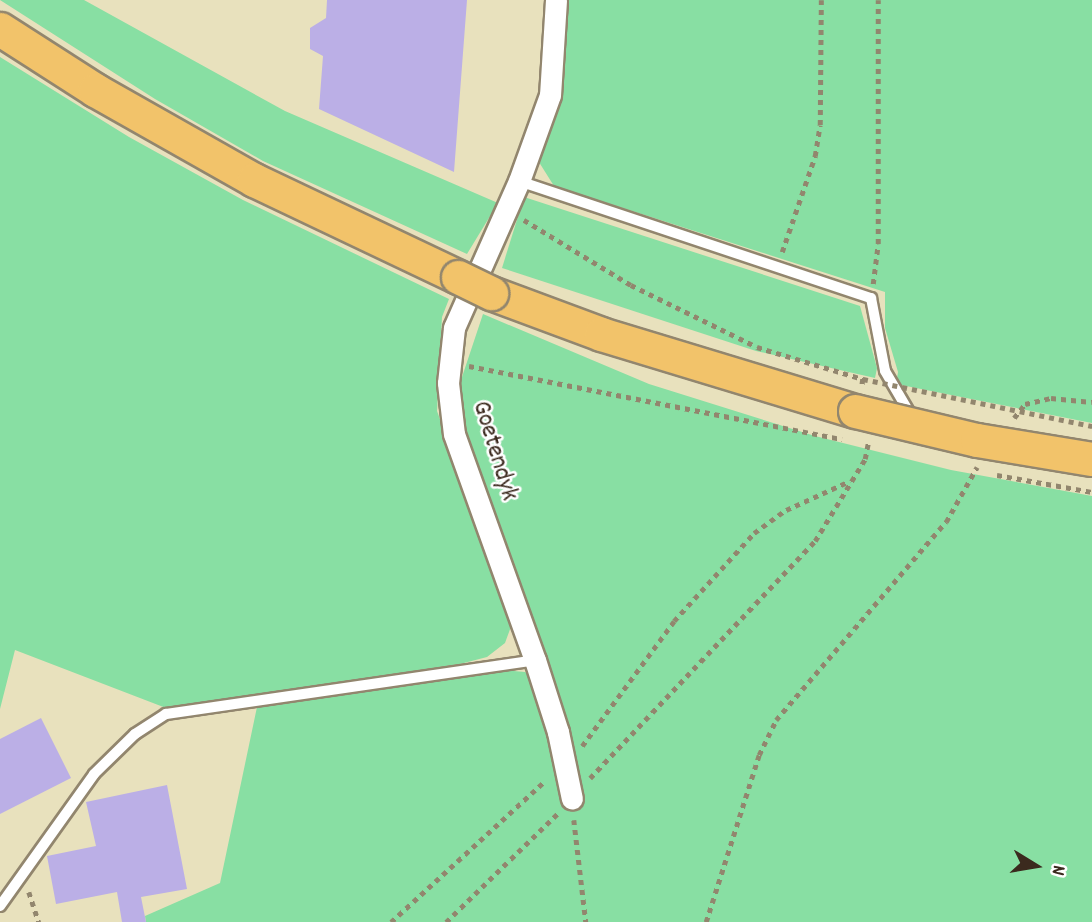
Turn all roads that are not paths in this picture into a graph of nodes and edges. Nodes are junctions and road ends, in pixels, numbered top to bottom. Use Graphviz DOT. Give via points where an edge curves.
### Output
graph roads {
  1 [pos="556,0"];
  2 [pos="0,29"];
  3 [pos="519,181"];
  4 [pos="985,453"];
  5 [pos="1092,459"];
  6 [pos="536,660"];
  7 [pos="572,799"];
  8 [pos="0,906"];
  1 -- 3 [label="street, Goetendyk" via="550,95"];
  2 -- 5 [label="main road, bridge" via="95,90 254,180 491,293 863,420"];
  3 -- 4 [label="lane" via="871,298 885,371 916,424"];
  3 -- 6 [label="street, Goetendyk" via="454,328 449,409"];
  6 -- 7 [label="street, Goetendyk"];
  6 -- 8 [label="lane" via="166,714 135,734 94,775"];
}
